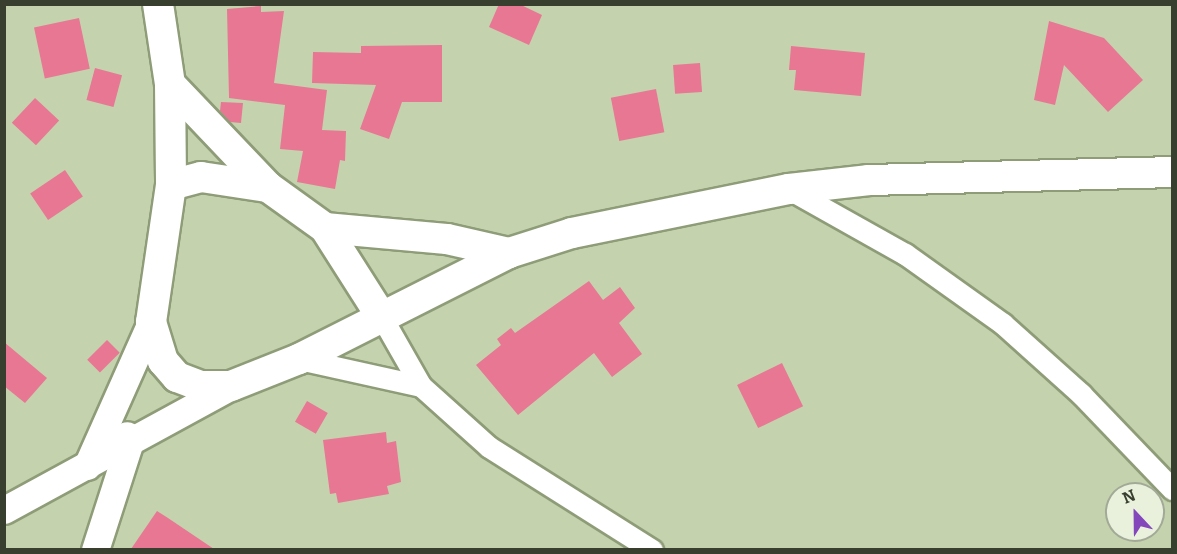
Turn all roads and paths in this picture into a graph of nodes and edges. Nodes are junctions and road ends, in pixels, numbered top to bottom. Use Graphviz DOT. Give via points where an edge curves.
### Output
graph roads {
  1 [pos="158,4"];
  2 [pos="170,84"];
  3 [pos="1173,172"];
  4 [pos="171,185"];
  5 [pos="268,187"];
  6 [pos="789,189"];
  7 [pos="325,228"];
  8 [pos="509,253"];
  9 [pos="381,316"];
  10 [pos="151,322"];
  11 [pos="299,359"];
  12 [pos="231,386"];
  13 [pos="421,386"];
  14 [pos="118,399"];
  15 [pos="129,444"];
  16 [pos="87,466"];
  17 [pos="1173,489"];
  18 [pos="4,510"];
  19 [pos="95,549"];
  20 [pos="651,549"];
  1 -- 2 [label="main road"];
  2 -- 4 [label="main road"];
  2 -- 5 [label="main road"];
  3 -- 6 [label="main road" via="944,176"];
  4 -- 5 [label="main road" via="201,177"];
  4 -- 10 [label="main road"];
  5 -- 7 [label="main road"];
  6 -- 8 [label="main road" via="572,233"];
  6 -- 17 [label="street" via="905,254 1004,324 1081,394"];
  7 -- 8 [label="main road" via="447,239"];
  7 -- 9 [label="main road"];
  8 -- 9 [label="main road"];
  9 -- 11 [label="main road"];
  9 -- 13 [label="street"];
  10 -- 12 [label="main road" via="163,361 177,377 201,386"];
  10 -- 14 [label="street"];
  11 -- 12 [label="main road"];
  11 -- 13 [label="street"];
  12 -- 15 [label="street"];
  13 -- 20 [label="street" via="520,469"];
  14 -- 15 [label="street"];
  14 -- 16 [label="street"];
  15 -- 16 [label="street"];
  15 -- 19 [label="street"];
  16 -- 18 [label="street"];
}
